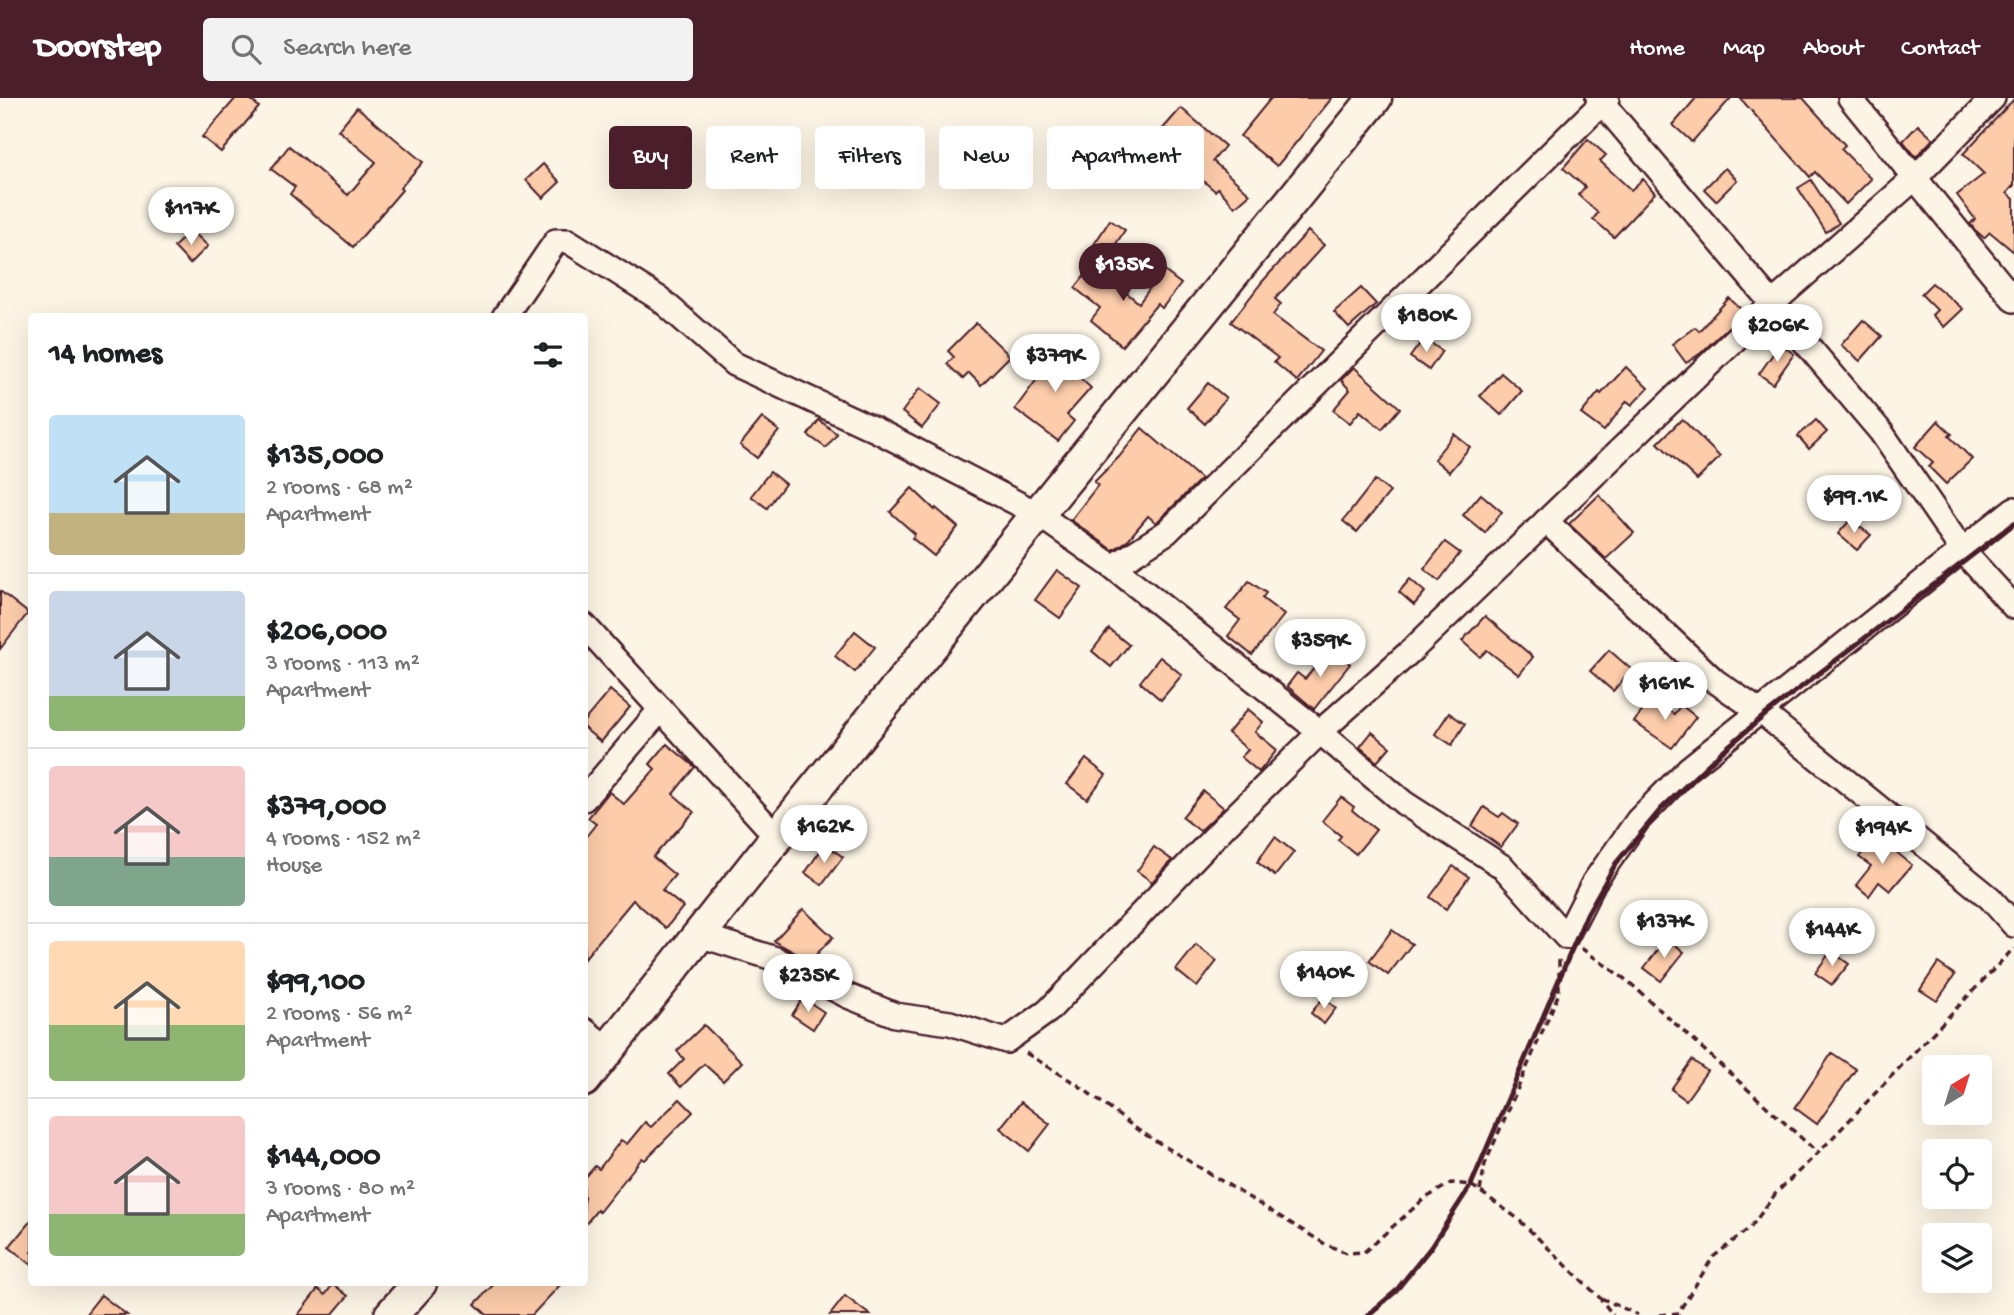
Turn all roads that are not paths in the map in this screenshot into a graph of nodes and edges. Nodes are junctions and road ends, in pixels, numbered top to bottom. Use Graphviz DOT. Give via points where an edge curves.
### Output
graph roads {
  1 [pos="1375,98"];
  2 [pos="1850,98"];
  3 [pos="1993,98"];
  4 [pos="1602,100"];
  5 [pos="1914,178"];
  6 [pos="2014,300"];
  7 [pos="1773,303"];
  8 [pos="507,313"];
  9 [pos="2014,509"];
  10 [pos="1038,514"];
  11 [pos="1546,521"];
  12 [pos="1962,550"];
  13 [pos="1113,567"];
  14 [pos="2014,607"];
  15 [pos="588,629"];
  16 [pos="661,709"];
  17 [pos="1760,711"];
  18 [pos="1320,732"];
  19 [pos="588,794"];
  20 [pos="776,837"];
  21 [pos="2014,925"];
  22 [pos="699,935"];
  23 [pos="596,1040"];
  24 [pos="588,1067"];
  25 [pos="417,1286"];
  26 [pos="391,1315"];
  1 -- 10 [label="main road"];
  2 -- 5 [label="street"];
  3 -- 5 [label="street"];
  4 -- 7 [label="street"];
  4 -- 13 [label="street" via="1167,532"];
  5 -- 6 [label="street"];
  5 -- 7 [label="street"];
  7 -- 11 [label="street"];
  7 -- 12 [label="street" via="1881,432"];
  8 -- 10 [label="street" via="556,241 568,241 660,299 734,364 876,430"];
  9 -- 12 [label="street"];
  10 -- 13 [label="street"];
  10 -- 20 [label="main road"];
  11 -- 17 [label="street" via="1715,681"];
  11 -- 18 [label="street"];
  12 -- 14 [label="street"];
  12 -- 17 [label="street"];
  13 -- 18 [label="street"];
  15 -- 16 [label="street"];
  16 -- 19 [label="street"];
  16 -- 20 [label="street"];
  17 -- 18 [label="street" via="1688,769 1638,820 1594,882 1566,937 1503,867 1404,803"];
  17 -- 21 [label="street" via="1990,898"];
  18 -- 22 [label="street" via="1048,1011 1006,1041 950,1023 895,1015 776,959"];
  20 -- 22 [label="main road"];
  22 -- 23 [label="main road"];
  23 -- 24 [label="main road"];
  25 -- 26 [label="main road"];
}
